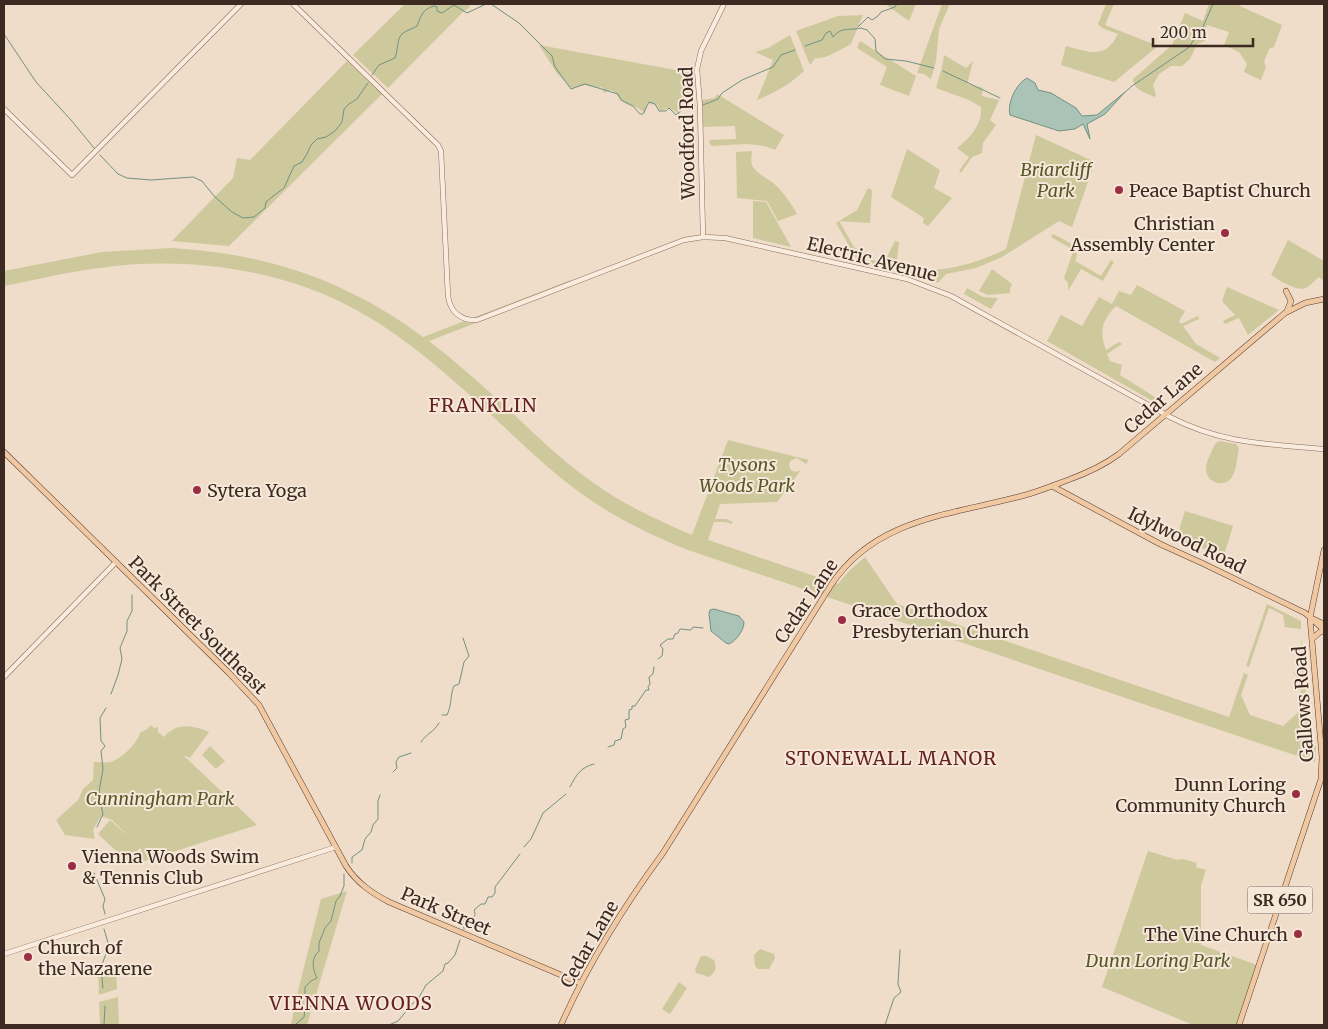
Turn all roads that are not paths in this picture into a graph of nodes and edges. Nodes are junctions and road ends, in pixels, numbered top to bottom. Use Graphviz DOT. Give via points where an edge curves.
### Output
graph roads {
  1 [pos="241,4"];
  2 [pos="293,4"];
  3 [pos="724,4"];
  4 [pos="4,108"];
  5 [pos="703,237"];
  6 [pos="1286,291"];
  7 [pos="1324,299"];
  8 [pos="1286,312"];
  9 [pos="1164,414"];
  10 [pos="1324,449"];
  11 [pos="4,452"];
  12 [pos="1052,486"];
  13 [pos="1324,550"];
  14 [pos="116,562"];
  15 [pos="1310,618"];
  16 [pos="1324,624"];
  17 [pos="1324,631"];
  18 [pos="1312,639"];
  19 [pos="4,677"];
  20 [pos="336,847"];
  21 [pos="372,893"];
  22 [pos="4,954"];
  23 [pos="580,983"];
  24 [pos="561,1025"];
  25 [pos="1239,1025"];
  1 -- 4 [label="street" via="72,176"];
  2 -- 5 [label="street, Electric Avenue" via="438,145 441,151 448,296 455,313 465,319 477,320 675,243"];
  3 -- 5 [label="street, Woodford Road" via="699,56 697,69"];
  5 -- 9 [label="street, Electric Avenue" via="773,248 907,279 936,289"];
  6 -- 8 [label="main road" via="1291,301"];
  7 -- 8 [label="main road, Cedar Lane"];
  8 -- 9 [label="main road, Cedar Lane"];
  9 -- 10 [label="street, Electric Avenue" via="1200,432 1231,440"];
  9 -- 12 [label="main road, Cedar Lane" via="1106,463"];
  11 -- 14 [label="main road, Park Street Southeast"];
  12 -- 15 [label="main road, Idylwood Road"];
  12 -- 23 [label="main road, Cedar Lane" via="910,524 884,536 843,568"];
  13 -- 15 [label="main road, Gallows Road / SR 650"];
  14 -- 19 [label="street"];
  14 -- 20 [label="main road, Park Street Southeast" via="256,701"];
  15 -- 16 [label="main road, Idylwood Road"];
  15 -- 17 [label="main road, Idylwood Road"];
  15 -- 18 [label="main road, Gallows Road / SR 650"];
  17 -- 18 [label="main road"];
  18 -- 25 [label="main road, Gallows Road / SR 650" via="1323,764 1321,779"];
  20 -- 21 [label="main road, Park Street Southeast" via="349,870"];
  20 -- 22 [label="street"];
  21 -- 23 [label="main road, Park Street"];
  23 -- 24 [label="main road, Cedar Lane"];
}
